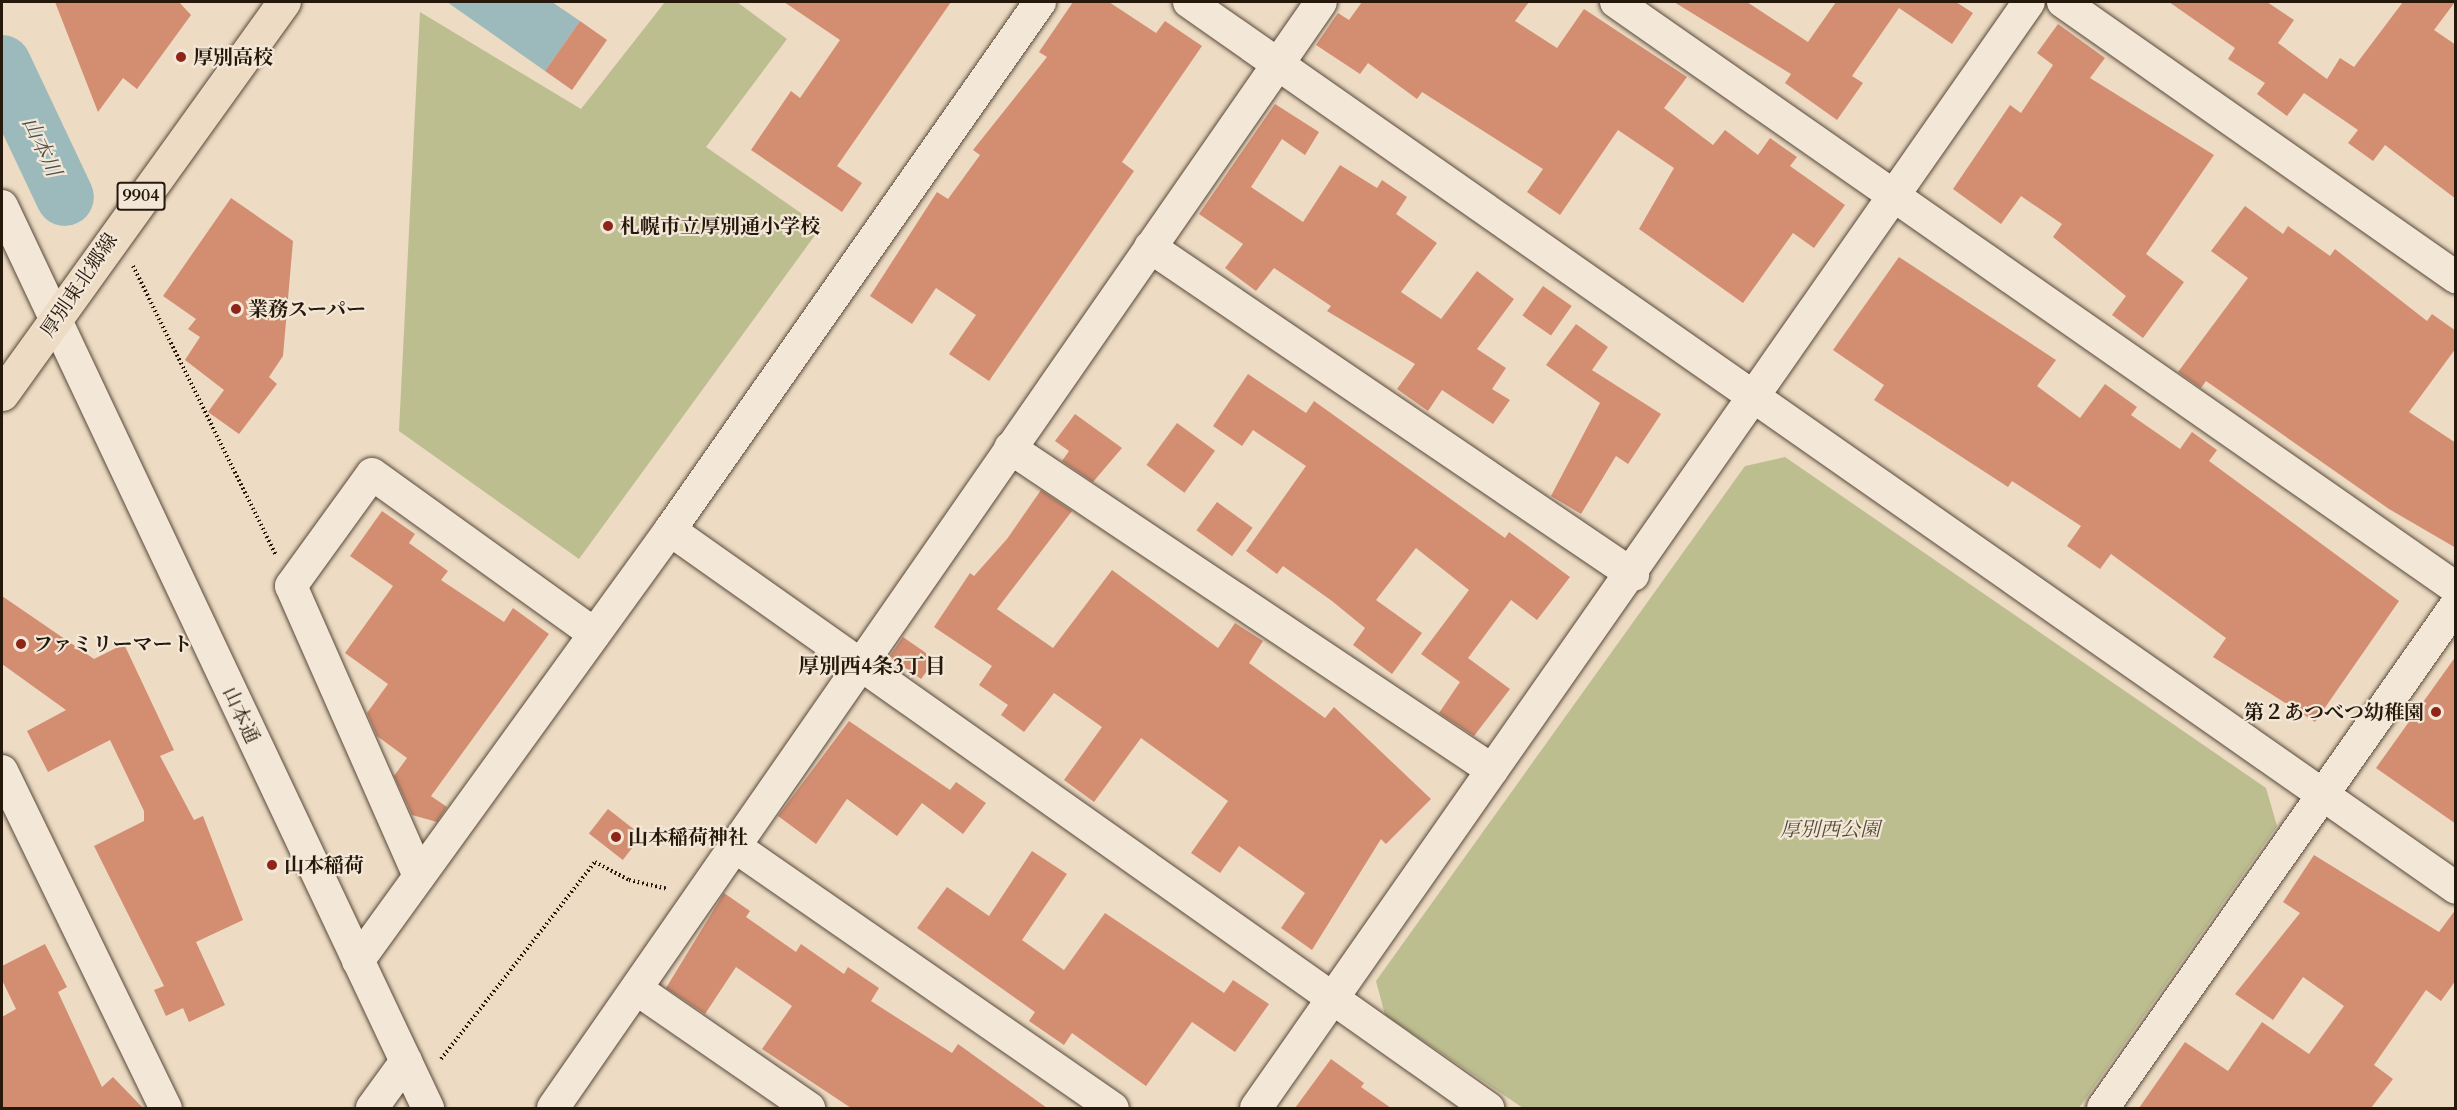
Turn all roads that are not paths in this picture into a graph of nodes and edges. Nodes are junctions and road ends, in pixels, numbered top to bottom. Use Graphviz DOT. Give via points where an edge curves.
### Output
graph roads {
  1 [pos="284,2"];
  2 [pos="1040,2"];
  3 [pos="1189,2"];
  4 [pos="1322,2"];
  5 [pos="1616,2"];
  6 [pos="2029,2"];
  7 [pos="2063,2"];
  8 [pos="1650,11"];
  9 [pos="1278,64"];
  10 [pos="1894,195"];
  11 [pos="2,206"];
  12 [pos="1150,247"];
  13 [pos="2456,277"];
  14 [pos="54,322"];
  15 [pos="2,394"];
  16 [pos="1751,398"];
  17 [pos="1010,448"];
  18 [pos="670,530"];
  19 [pos="1633,575"];
  20 [pos="2456,588"];
  21 [pos="2456,605"];
  22 [pos="595,634"];
  23 [pos="860,668"];
  24 [pos="1492,770"];
  25 [pos="2,771"];
  26 [pos="2323,796"];
  27 [pos="737,848"];
  28 [pos="419,876"];
  29 [pos="2456,888"];
  30 [pos="367,948"];
  31 [pos="638,990"];
  32 [pos="1334,998"];
  33 [pos="406,1062"];
  34 [pos="166,1108"];
  35 [pos="372,1108"];
  36 [pos="428,1108"];
  37 [pos="553,1108"];
  38 [pos="808,1108"];
  39 [pos="1113,1108"];
  40 [pos="1257,1108"];
  41 [pos="1488,1108"];
  42 [pos="2103,1108"];
  1 -- 14 [label="main road, 厚別東北郷線 / 9904" via="116,230"];
  2 -- 18 [label="street"];
  3 -- 9 [label="street"];
  4 -- 9 [label="street"];
  5 -- 8 [label="street"];
  6 -- 10 [label="street"];
  7 -- 13 [label="street"];
  8 -- 10 [label="street"];
  9 -- 12 [label="street"];
  9 -- 16 [label="street"];
  10 -- 16 [label="street"];
  10 -- 20 [label="street"];
  11 -- 14 [label="street, 山本通"];
  12 -- 17 [label="street"];
  12 -- 19 [label="street"];
  14 -- 15 [label="main road, 厚別東北郷線 / 9904"];
  14 -- 30 [label="street, 山本通"];
  16 -- 19 [label="street"];
  16 -- 26 [label="street"];
  17 -- 23 [label="street"];
  17 -- 24 [label="street"];
  18 -- 22 [label="street"];
  18 -- 23 [label="street"];
  19 -- 24 [label="street"];
  21 -- 26 [label="street"];
  22 -- 28 [label="street"];
  22 -- 28 [label="street" via="372,474 291,586"];
  23 -- 27 [label="street"];
  23 -- 32 [label="street"];
  24 -- 32 [label="street"];
  25 -- 34 [label="street"];
  26 -- 29 [label="street"];
  26 -- 42 [label="street"];
  27 -- 31 [label="street"];
  27 -- 39 [label="street"];
  28 -- 30 [label="street"];
  30 -- 33 [label="street, 山本通"];
  31 -- 37 [label="street"];
  31 -- 38 [label="street"];
  32 -- 40 [label="street"];
  32 -- 41 [label="street"];
  33 -- 35 [label="street"];
  33 -- 36 [label="street, 山本通"];
}
